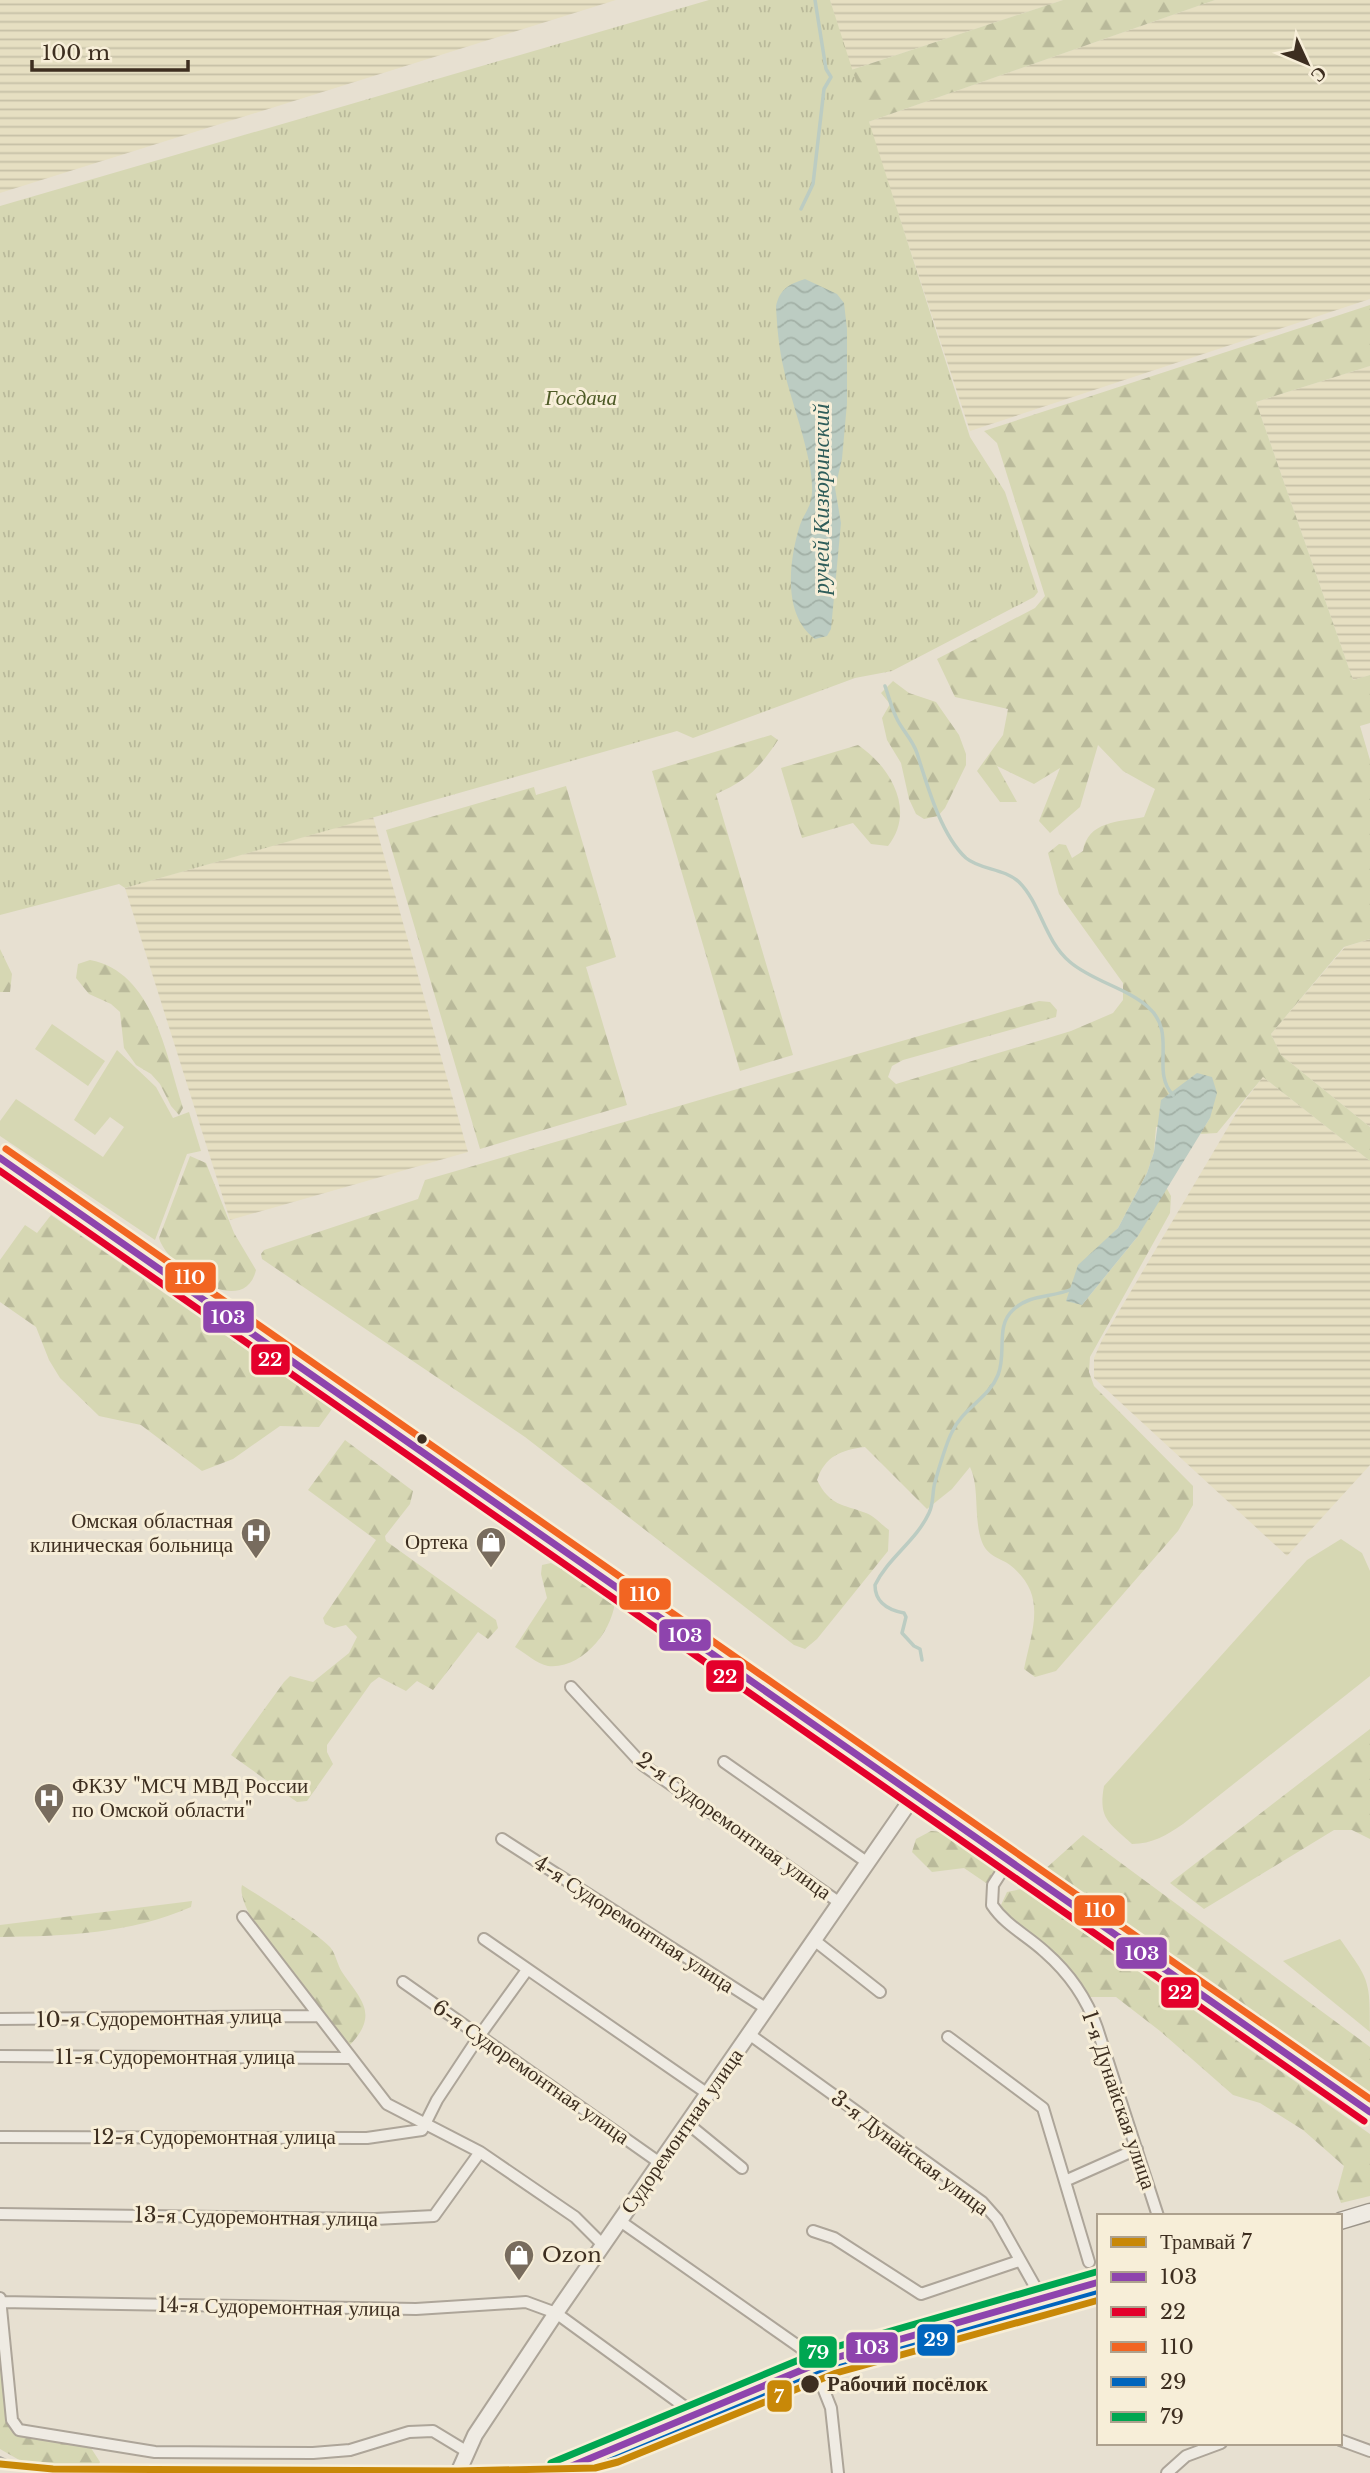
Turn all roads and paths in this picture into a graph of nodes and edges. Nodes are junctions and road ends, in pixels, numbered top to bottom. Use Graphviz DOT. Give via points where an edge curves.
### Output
graph roads {
  1 [pos="0,1158"];
  2 [pos="571,1687"];
  3 [pos="724,1762"];
  4 [pos="915,1794"];
  5 [pos="502,1839"];
  6 [pos="1009,1860"];
  7 [pos="868,1863"];
  8 [pos="840,1903"];
  9 [pos="243,1917"];
  10 [pos="484,1939"];
  11 [pos="814,1940"];
  12 [pos="527,1970"];
  13 [pos="402,1982"];
  14 [pos="880,1992"];
  15 [pos="767,2009"];
  16 [pos="319,2016"];
  17 [pos="0,2019"];
  18 [pos="749,2034"];
  19 [pos="480,2035"];
  20 [pos="948,2037"];
  21 [pos="0,2056"];
  22 [pos="350,2058"];
  23 [pos="708,2094"];
  24 [pos="1370,2112"];
  25 [pos="687,2123"];
  26 [pos="426,2126"];
  27 [pos="0,2137"];
  28 [pos="1137,2149"];
  29 [pos="480,2152"];
  30 [pos="660,2163"];
  31 [pos="742,2168"];
  32 [pos="1065,2181"];
  33 [pos="1370,2213"];
  34 [pos="0,2214"];
  35 [pos="1157,2214"];
  36 [pos="1342,2220"];
  37 [pos="620,2221"];
  38 [pos="814,2231"];
  39 [pos="603,2245"];
  40 [pos="1019,2261"];
  41 [pos="1089,2262"];
  42 [pos="1097,2283"];
  43 [pos="1041,2297"];
  44 [pos="0,2300"];
  45 [pos="556,2313"];
  46 [pos="817,2364"];
  47 [pos="696,2415"];
  48 [pos="1342,2441"];
  49 [pos="1216,2445"];
  50 [pos="466,2451"];
  51 [pos="1370,2451"];
  52 [pos="457,2473"];
  53 [pos="555,2473"];
  54 [pos="838,2473"];
  55 [pos="1167,2473"];
  1 -- 4 [label="main road"];
  2 -- 8 [label="street, 2-я Судоремонтная улица" via="643,1765"];
  3 -- 7 [label="street"];
  4 -- 6 [label="main road"];
  4 -- 7 [label="street, Судоремонтная улица"];
  5 -- 15 [label="street, 4-я Судоремонтная улица"];
  6 -- 24 [label="main road"];
  6 -- 28 [label="street, 1-я Дунайская улица" via="993,1885 992,1906 1044,1951 1085,1999"];
  7 -- 8 [label="street, Судоремонтная улица"];
  8 -- 11 [label="street, Судоремонтная улица"];
  9 -- 16 [label="street"];
  10 -- 12 [label="street"];
  11 -- 14 [label="street"];
  11 -- 15 [label="street, Судоремонтная улица"];
  12 -- 19 [label="street"];
  12 -- 23 [label="street"];
  13 -- 19 [label="street, 6-я Судоремонтная улица"];
  15 -- 18 [label="street, Судоремонтная улица"];
  16 -- 17 [label="street, 10-я Судоремонтная улица"];
  16 -- 22 [label="street"];
  18 -- 23 [label="street, Судоремонтная улица"];
  18 -- 40 [label="street, 3-я Дунайская улица" via="982,2202"];
  19 -- 26 [label="street" via="437,2100"];
  19 -- 30 [label="street, 6-я Судоремонтная улица"];
  20 -- 32 [label="street" via="1043,2108"];
  21 -- 22 [label="street, 11-я Судоремонтная улица"];
  22 -- 26 [label="street" via="387,2104"];
  23 -- 25 [label="street, Судоремонтная улица"];
  25 -- 30 [label="street, Судоремонтная улица"];
  25 -- 31 [label="street"];
  26 -- 27 [label="street, 12-я Судоремонтная улица" via="416,2133 368,2138"];
  26 -- 29 [label="street"];
  28 -- 32 [label="street"];
  28 -- 35 [label="street, 1-я Дунайская улица"];
  29 -- 34 [label="street, 13-я Судоремонтная улица" via="434,2216"];
  29 -- 39 [label="street" via="575,2217"];
  30 -- 37 [label="street, Судоремонтная улица"];
  32 -- 41 [label="street"];
  33 -- 36 [label="main road"];
  37 -- 39 [label="street, Судоремонтная улица"];
  37 -- 46 [label="street"];
  38 -- 40 [label="street" via="834,2238 921,2294"];
  39 -- 45 [label="street, Судоремонтная улица"];
  40 -- 43 [label="street, 3-я Дунайская улица"];
  42 -- 43 [label="main road"];
  43 -- 46 [label="main road"];
  44 -- 45 [label="street, 14-я Судоремонтная улица" via="416,2309 526,2302"];
  44 -- 50 [label="street" via="12,2420 19,2430 155,2452 313,2453 350,2450 409,2432 433,2431"];
  45 -- 47 [label="street, 14-я Судоремонтная улица"];
  45 -- 50 [label="street, Судоремонтная улица"];
  46 -- 47 [label="main road"];
  46 -- 54 [label="street" via="831,2408"];
  47 -- 53 [label="main road"];
  48 -- 51 [label="street"];
  49 -- 55 [label="street" via="1186,2456"];
  50 -- 52 [label="street, Судоремонтная улица"];
}
